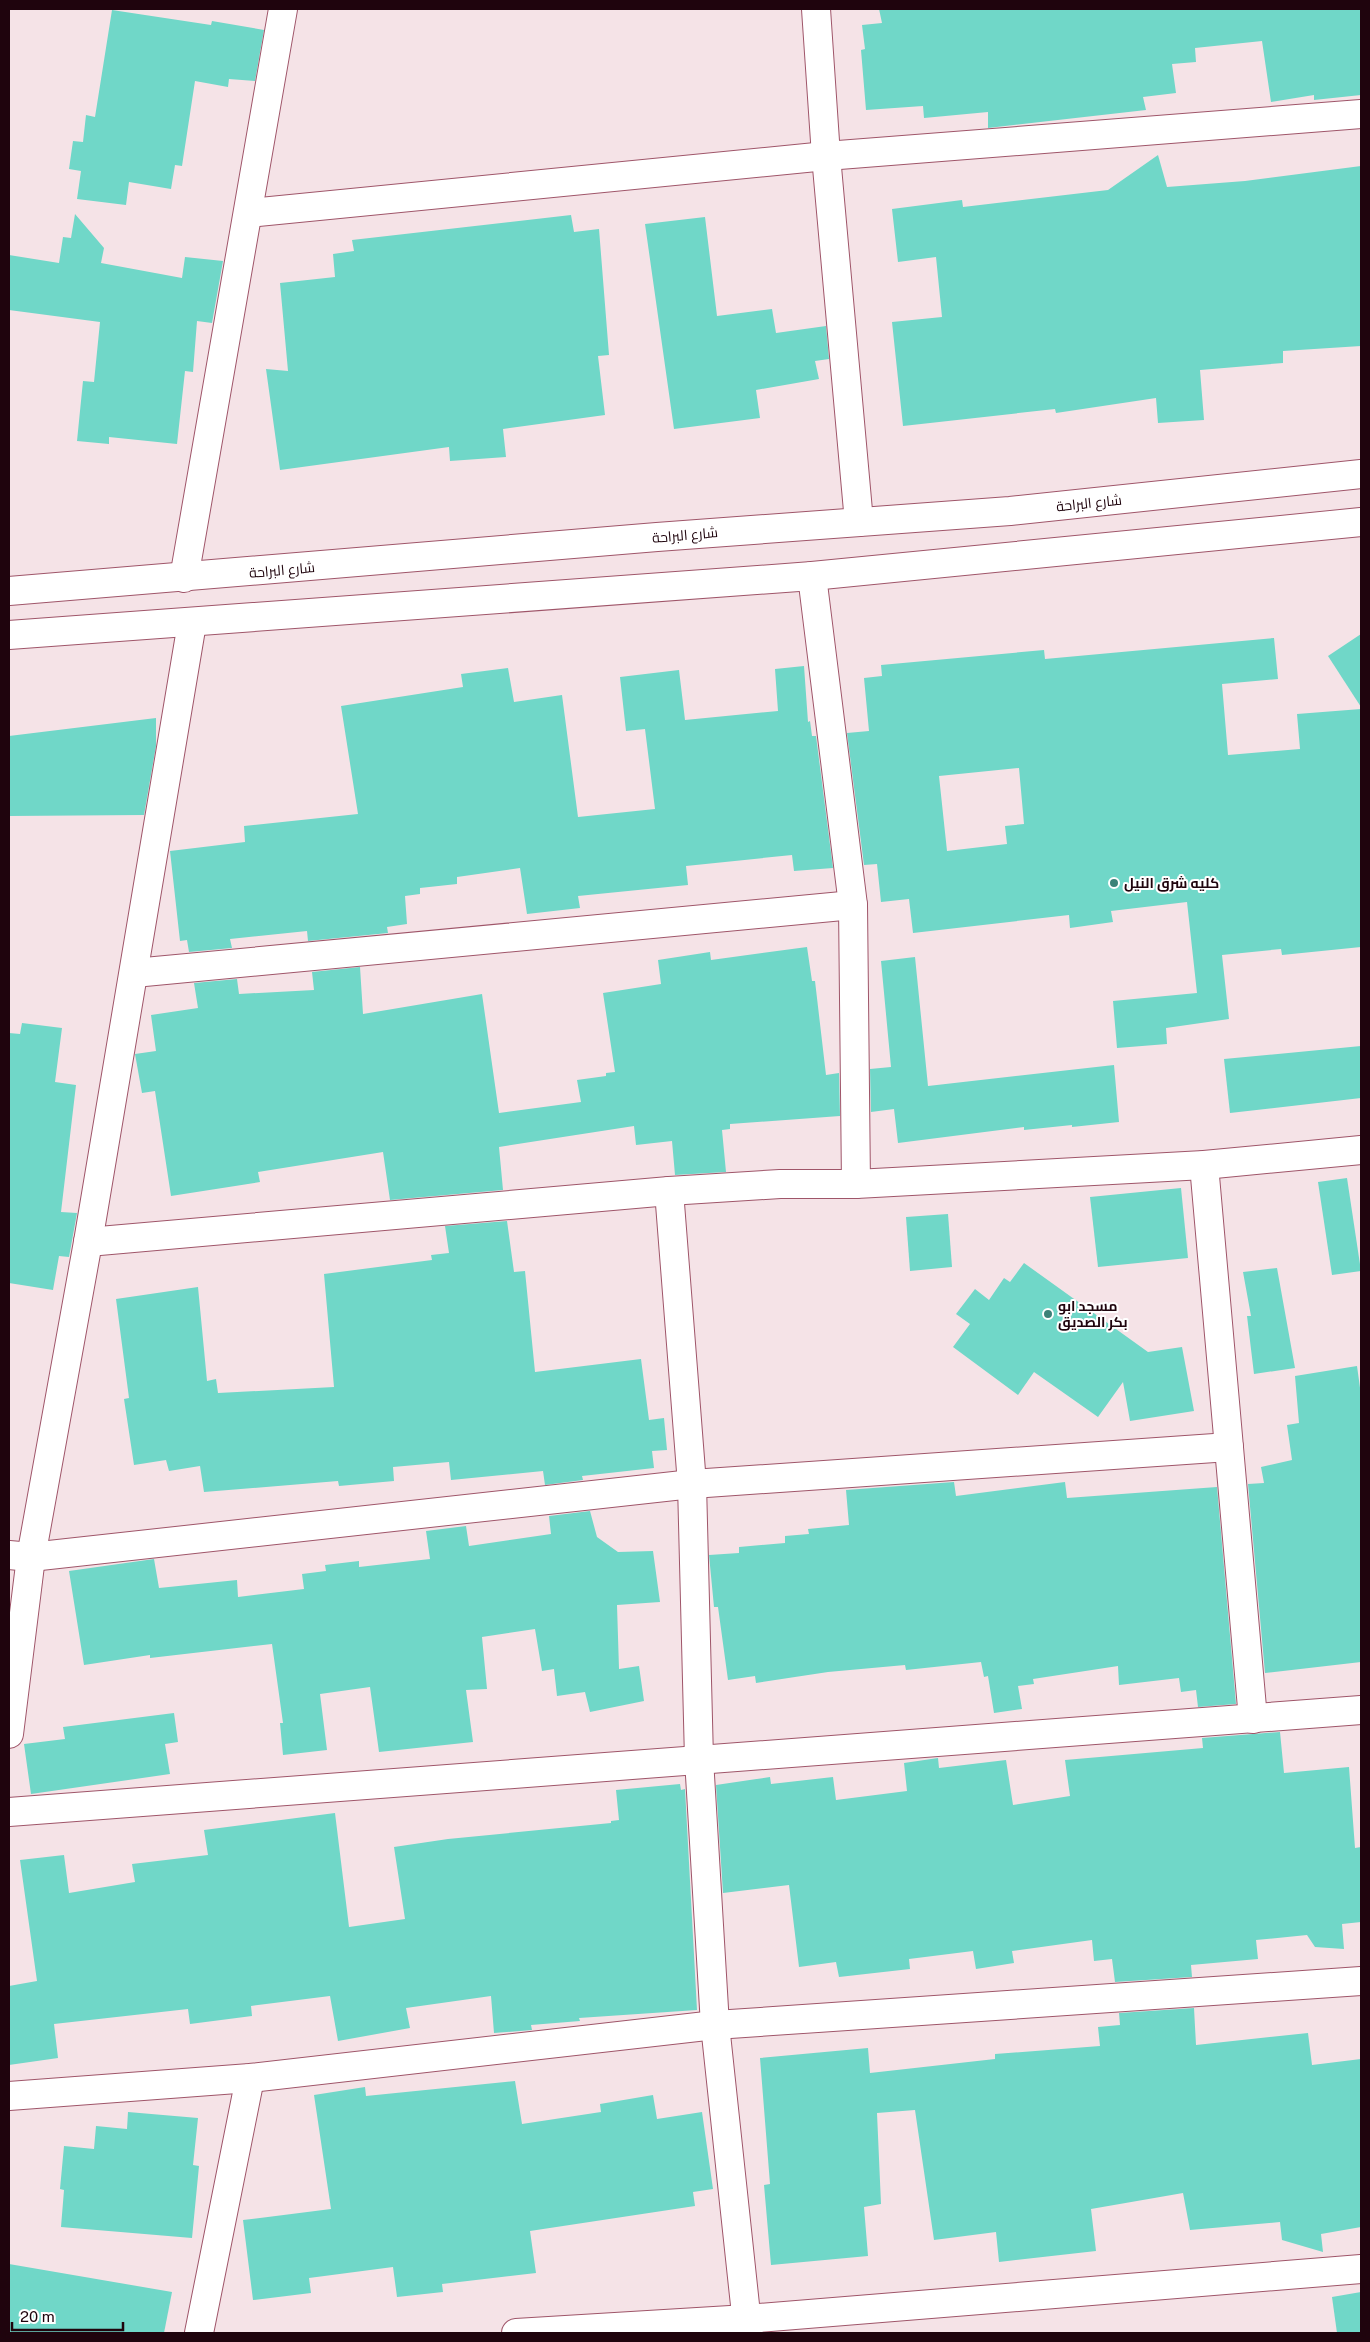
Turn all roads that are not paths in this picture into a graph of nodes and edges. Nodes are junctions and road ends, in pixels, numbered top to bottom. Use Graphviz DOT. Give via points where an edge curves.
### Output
graph roads {
  1 [pos="283,9"];
  2 [pos="816,9"];
  3 [pos="1361,114"];
  4 [pos="826,156"];
  5 [pos="249,213"];
  6 [pos="1361,474"];
  7 [pos="859,522"];
  8 [pos="1361,522"];
  9 [pos="812,576"];
  10 [pos="184,578"];
  11 [pos="9,592"];
  12 [pos="192,623"];
  13 [pos="9,635"];
  14 [pos="853,905"];
  15 [pos="134,973"];
  16 [pos="1361,1150"];
  17 [pos="1204,1165"];
  18 [pos="856,1184"];
  19 [pos="669,1190"];
  20 [pos="88,1242"];
  21 [pos="1229,1447"];
  22 [pos="692,1484"];
  23 [pos="20,1556"];
  24 [pos="1361,1710"];
  25 [pos="1253,1719"];
  26 [pos="9,1734"];
  27 [pos="699,1759"];
  28 [pos="9,1812"];
  29 [pos="1361,1981"];
  30 [pos="715,2025"];
  31 [pos="250,2078"];
  32 [pos="9,2096"];
  33 [pos="1361,2269"];
  34 [pos="747,2326"];
  35 [pos="200,2333"];
  36 [pos="516,2333"];
  1 -- 5 [label="street"];
  2 -- 4 [label="street"];
  3 -- 4 [label="street"];
  4 -- 5 [label="street"];
  4 -- 7 [label="street"];
  5 -- 10 [label="street"];
  6 -- 7 [label="street, شارع البراحة" via="1010,511"];
  7 -- 10 [label="street, شارع البراحة"];
  8 -- 9 [label="street"];
  9 -- 12 [label="street"];
  9 -- 14 [label="street"];
  10 -- 11 [label="street, شارع البراحة"];
  12 -- 13 [label="street"];
  12 -- 15 [label="street"];
  14 -- 15 [label="street"];
  14 -- 18 [label="street"];
  15 -- 20 [label="street"];
  16 -- 17 [label="street"];
  17 -- 18 [label="street"];
  17 -- 21 [label="street"];
  18 -- 19 [label="street"];
  19 -- 20 [label="street"];
  19 -- 22 [label="street"];
  20 -- 23 [label="street"];
  21 -- 22 [label="street"];
  21 -- 25 [label="street"];
  22 -- 23 [label="street"];
  22 -- 27 [label="street"];
  23 -- 26 [label="street"];
  24 -- 25 [label="street"];
  25 -- 27 [label="street"];
  27 -- 28 [label="street"];
  27 -- 30 [label="street"];
  29 -- 30 [label="street"];
  30 -- 31 [label="street"];
  30 -- 34 [label="street"];
  31 -- 32 [label="street"];
  31 -- 35 [label="street"];
  33 -- 34 [label="street"];
  34 -- 36 [label="street"];
}
